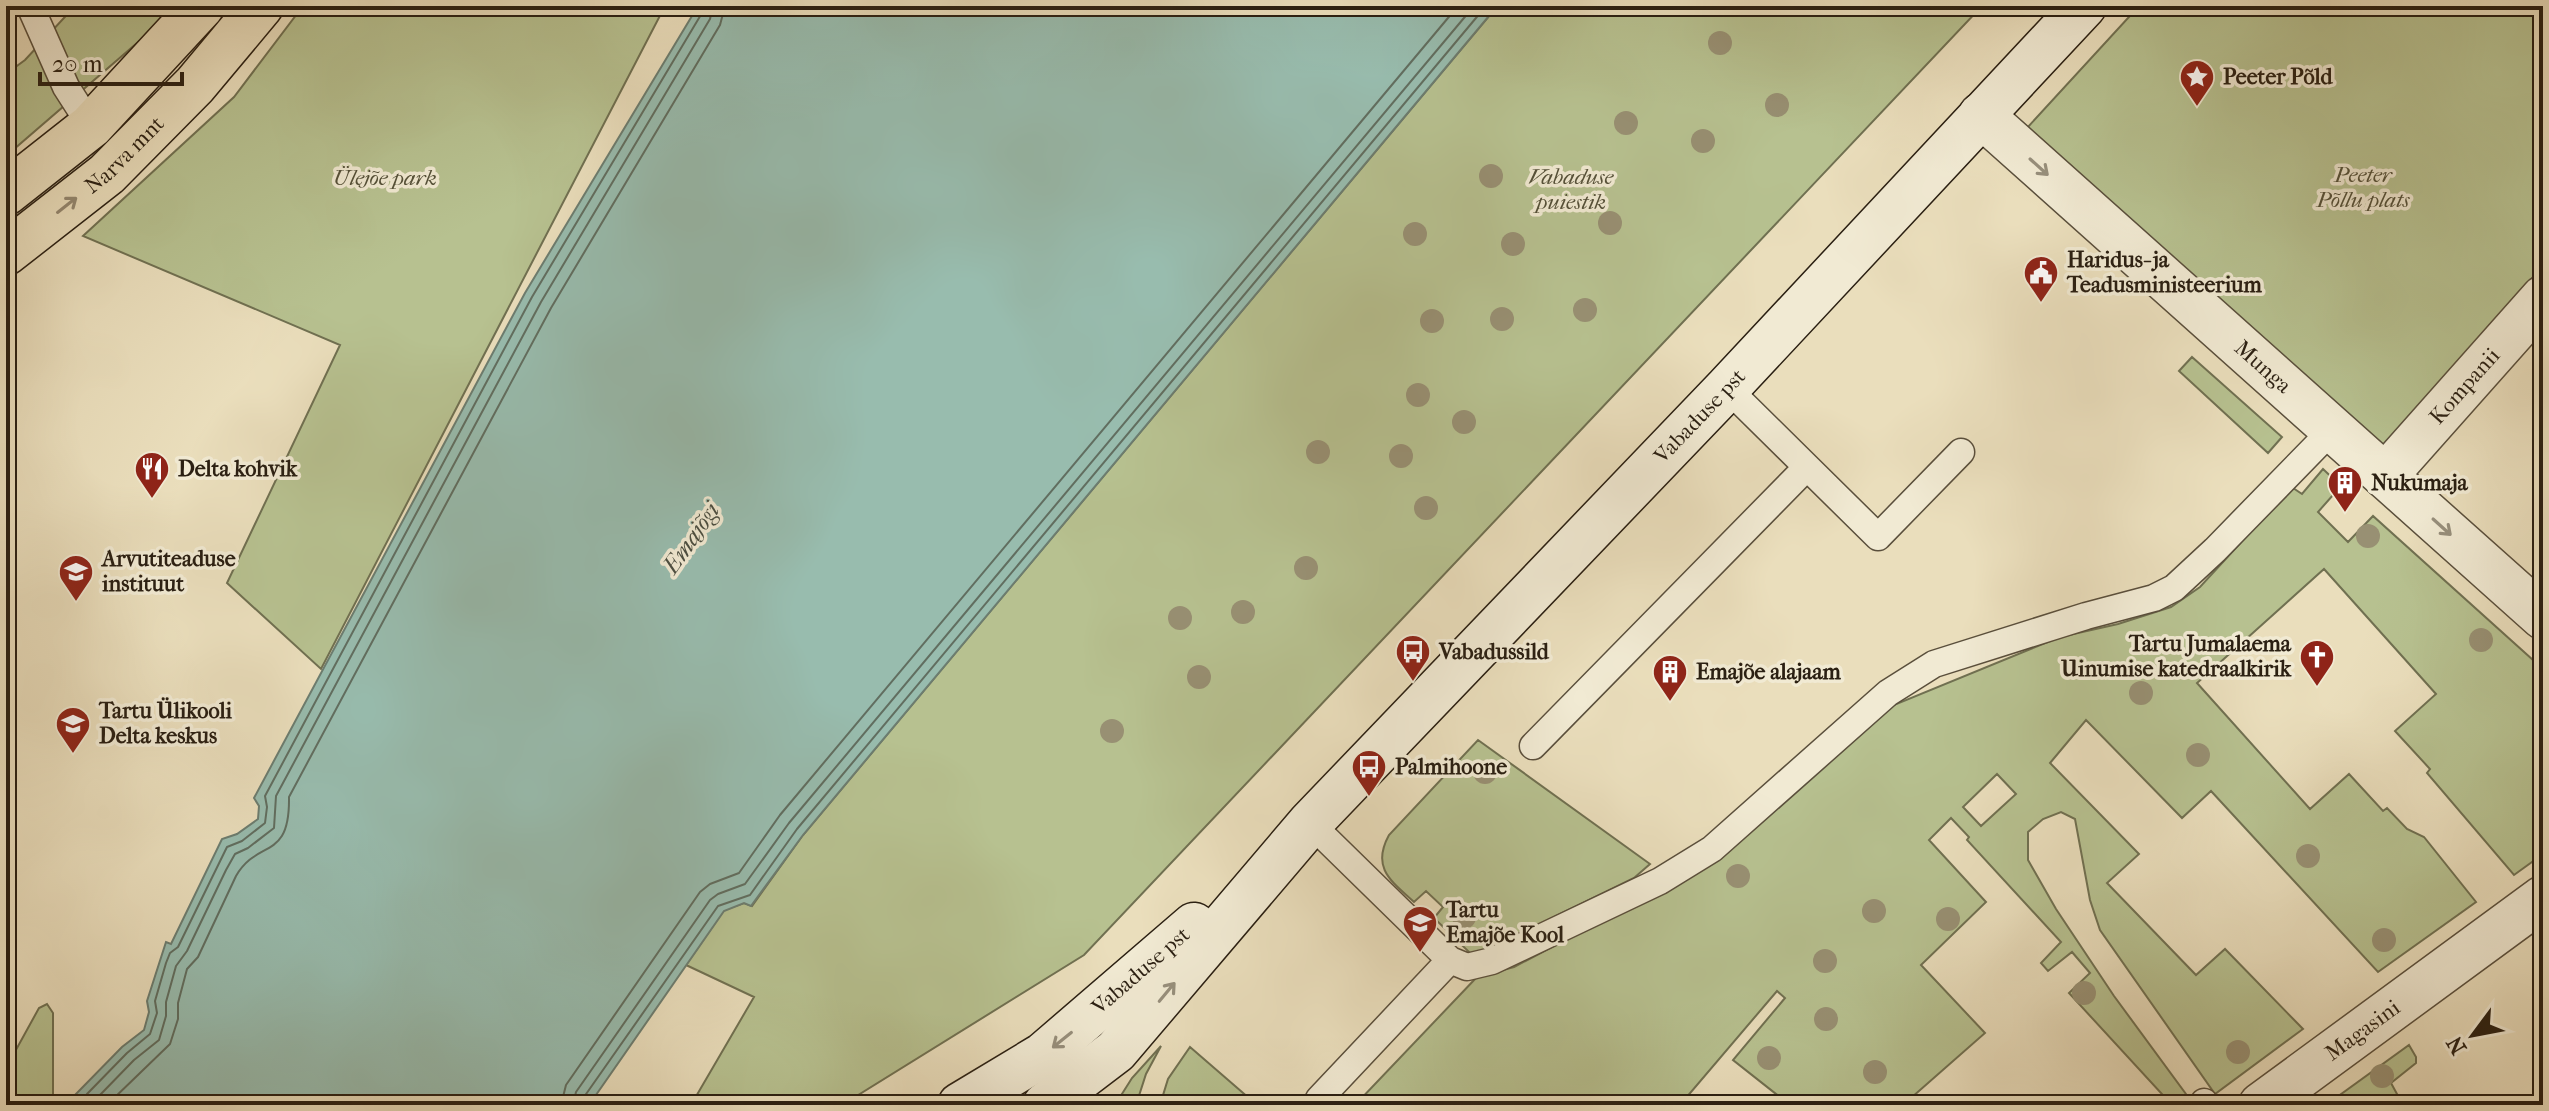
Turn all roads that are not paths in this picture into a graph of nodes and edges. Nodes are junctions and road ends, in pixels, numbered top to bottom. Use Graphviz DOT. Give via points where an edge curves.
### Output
graph roads {
  1 [pos="30,6"];
  2 [pos="202,6"];
  3 [pos="261,6"];
  4 [pos="2084,6"];
  5 [pos="1981,115"];
  6 [pos="91,126"];
  7 [pos="6,193"];
  8 [pos="6,253"];
  9 [pos="2543,298"];
  10 [pos="1727,388"];
  11 [pos="2333,429"];
  12 [pos="1961,452"];
  13 [pos="1807,467"];
  14 [pos="2385,476"];
  15 [pos="2543,617"];
  16 [pos="1533,746"];
  17 [pos="1310,823"];
  18 [pos="2543,898"];
  19 [pos="1450,960"];
  20 [pos="1116,1051"];
  21 [pos="1319,1099"];
  22 [pos="960,1105"];
  23 [pos="1045,1105"];
  24 [pos="1084,1105"];
  25 [pos="2261,1105"];
  1 -- 6 [label="lane" via="66,87"];
  2 -- 6 [label="highway, Narva mnt"];
  8 -- 3 [label="highway, Narva mnt, one-way" via="107,174 195,85"];
  4 -- 5 [label="main road, Vabaduse pst"];
  5 -- 10 [label="main road, Vabaduse pst"];
  5 -- 11 [label="main road, Munga, one-way"];
  6 -- 7 [label="highway, Narva mnt"];
  9 -- 14 [label="main road, Kompanii"];
  10 -- 13 [label="lane"];
  10 -- 17 [label="main road, Vabaduse pst"];
  11 -- 14 [label="main road, Munga"];
  11 -- 19 [label="lane" via="2174,588 1934,664 1888,693 1737,829 1688,865 1492,961 1467,967"];
  12 -- 13 [label="lane" via="1878,537"];
  13 -- 16 [label="lane"];
  14 -- 15 [label="main road, Munga, one-way"];
  17 -- 19 [label="lane"];
  20 -- 17 [label="main road, Vabaduse pst, one-way"];
  17 -- 22 [label="main road, Vabaduse pst, one-way" via="1088,1019 1043,1055"];
  18 -- 25 [label="main road, Magasini"];
  19 -- 21 [label="lane"];
  20 -- 23 [label="main road, Vabaduse pst"];
  20 -- 24 [label="main road"];
}
